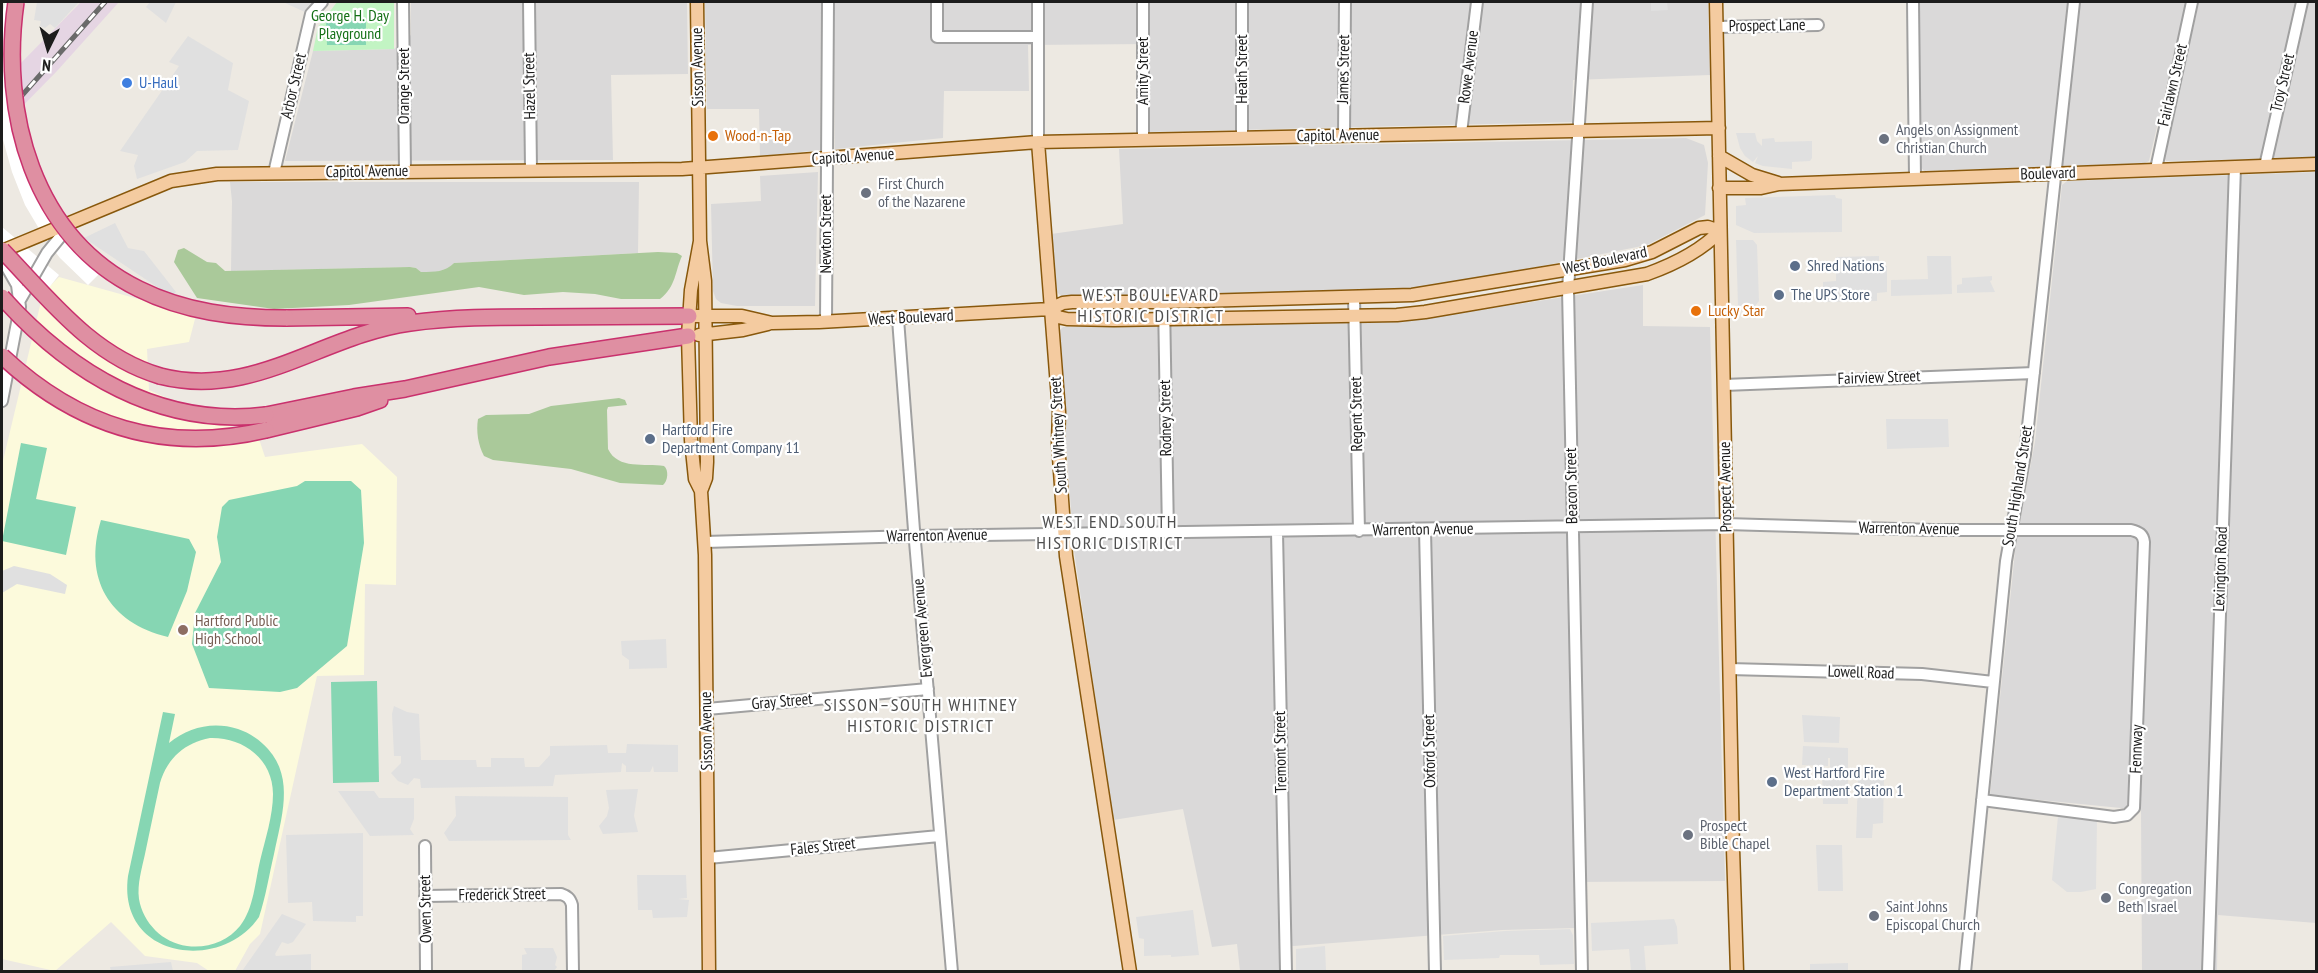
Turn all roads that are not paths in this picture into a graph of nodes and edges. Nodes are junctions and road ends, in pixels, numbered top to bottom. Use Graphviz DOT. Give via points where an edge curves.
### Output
graph roads {
  1 [pos="16,2"];
  2 [pos="322,2"];
  3 [pos="403,2"];
  4 [pos="530,2"];
  5 [pos="697,2"];
  6 [pos="828,2"];
  7 [pos="937,2"];
  8 [pos="1038,2"];
  9 [pos="1143,2"];
  10 [pos="1242,2"];
  11 [pos="1345,2"];
  12 [pos="1478,2"];
  13 [pos="1587,2"];
  14 [pos="1716,2"];
  15 [pos="1913,2"];
  16 [pos="2074,2"];
  17 [pos="2192,2"];
  18 [pos="2302,2"];
  19 [pos="1818,25"];
  20 [pos="1717,27"];
  21 [pos="1038,37"];
  22 [pos="1719,128"];
  23 [pos="1579,131"];
  24 [pos="1461,134"];
  25 [pos="1344,136"];
  26 [pos="1242,137"];
  27 [pos="1143,140"];
  28 [pos="1038,142"];
  29 [pos="1719,156"];
  30 [pos="826,159"];
  31 [pos="2316,164"];
  32 [pos="2265,165"];
  33 [pos="2235,167"];
  34 [pos="699,168"];
  35 [pos="531,170"];
  36 [pos="2156,170"];
  37 [pos="405,171"];
  38 [pos="274,173"];
  39 [pos="2055,174"];
  40 [pos="1915,178"];
  41 [pos="1779,184"];
  42 [pos="1719,188"];
  43 [pos="74,220"];
  44 [pos="1720,231"];
  45 [pos="700,241"];
  46 [pos="2,251"];
  47 [pos="2,258"];
  48 [pos="1569,269"];
  49 [pos="1458,288"];
  50 [pos="1568,289"];
  51 [pos="2,297"];
  52 [pos="1354,297"];
  53 [pos="20,300"];
  54 [pos="1164,302"];
  55 [pos="1461,307"];
  56 [pos="1050,309"];
  57 [pos="688,316"];
  58 [pos="705,316"];
  59 [pos="1355,316"];
  60 [pos="450,318"];
  61 [pos="898,319"];
  62 [pos="1164,319"];
  63 [pos="826,322"];
  64 [pos="772,323"];
  65 [pos="705,334"];
  66 [pos="688,336"];
  67 [pos="2,356"];
  68 [pos="2034,373"];
  69 [pos="1724,384"];
  70 [pos="2,401"];
  71 [pos="266,423"];
  72 [pos="691,440"];
  73 [pos="706,440"];
  74 [pos="701,491"];
  75 [pos="1726,524"];
  76 [pos="1573,528"];
  77 [pos="1425,530"];
  78 [pos="2011,530"];
  79 [pos="1359,531"];
  80 [pos="1277,532"];
  81 [pos="1168,534"];
  82 [pos="2141,534"];
  83 [pos="1064,535"];
  84 [pos="914,536"];
  85 [pos="705,542"];
  86 [pos="1729,669"];
  87 [pos="1993,682"];
  88 [pos="928,689"];
  89 [pos="707,709"];
  90 [pos="1982,800"];
  91 [pos="939,836"];
  92 [pos="425,846"];
  93 [pos="708,858"];
  94 [pos="425,896"];
  95 [pos="426,972"];
  96 [pos="573,972"];
  97 [pos="709,972"];
  98 [pos="952,972"];
  99 [pos="1130,972"];
  100 [pos="1286,972"];
  101 [pos="1435,972"];
  102 [pos="1582,972"];
  103 [pos="1737,972"];
  104 [pos="1965,972"];
  105 [pos="2208,972"];
  1 -- 60 [label="highway, bridge" via="7,65 8,88 13,120 32,178 63,228 107,270 156,297 213,313 286,318"];
  2 -- 38 [label="street, Arbor Street" via="311,14"];
  3 -- 37 [label="street, Orange Street"];
  4 -- 35 [label="street, Hazel Street"];
  5 -- 34 [label="main road, Sisson Avenue"];
  6 -- 30 [label="street, Newton Street"];
  7 -- 21 [label="street" via="937,37"];
  8 -- 21 [label="street, South Whitney Street"];
  9 -- 27 [label="street, Amity Street"];
  10 -- 26 [label="street, Heath Street"];
  11 -- 25 [label="street, James Street"];
  12 -- 24 [label="street, Rowe Avenue"];
  13 -- 23 [label="street, Beacon Street"];
  14 -- 20 [label="main road, Prospect Avenue"];
  15 -- 40 [label="street"];
  16 -- 39 [label="street, South Highland Street"];
  17 -- 36 [label="street, Fairlawn Street"];
  18 -- 32 [label="street, Troy Street"];
  19 -- 20 [label="street, Prospect Lane"];
  20 -- 22 [label="main road, Prospect Avenue"];
  21 -- 28 [label="street, South Whitney Street"];
  22 -- 23 [label="main road, Capitol Avenue"];
  22 -- 29 [label="main road, Prospect Avenue"];
  23 -- 24 [label="main road, Capitol Avenue"];
  23 -- 48 [label="street, Beacon Street"];
  24 -- 25 [label="main road, Capitol Avenue"];
  25 -- 26 [label="main road, Capitol Avenue"];
  26 -- 27 [label="main road, Capitol Avenue"];
  27 -- 28 [label="main road, Capitol Avenue"];
  28 -- 30 [label="main road, Capitol Avenue"];
  28 -- 56 [label="main road, South Whitney Street"];
  29 -- 41 [label="main road, Boulevard" via="1744,172"];
  29 -- 42 [label="main road, Prospect Avenue"];
  30 -- 34 [label="main road, Capitol Avenue"];
  30 -- 63 [label="street, Newton Street"];
  31 -- 32 [label="main road, Boulevard"];
  32 -- 33 [label="main road, Boulevard"];
  33 -- 36 [label="main road, Boulevard"];
  33 -- 105 [label="street, Lexington Road"];
  34 -- 35 [label="main road, Capitol Avenue"];
  34 -- 45 [label="main road, Sisson Avenue"];
  35 -- 37 [label="main road, Capitol Avenue"];
  36 -- 39 [label="main road, Boulevard"];
  37 -- 38 [label="main road, Capitol Avenue"];
  38 -- 43 [label="main road, Capitol Avenue" via="187,177"];
  39 -- 40 [label="main road, Boulevard"];
  39 -- 68 [label="street, South Highland Street"];
  40 -- 41 [label="main road, Boulevard"];
  41 -- 42 [label="main road, Boulevard"];
  42 -- 44 [label="main road, Prospect Avenue"];
  43 -- 46 [label="main road, Capitol Avenue"];
  43 -- 53 [label="street" via="47,253"];
  44 -- 48 [label="main road, West Boulevard" via="1704,226 1642,256"];
  44 -- 50 [label="main road, West Boulevard" via="1709,242 1657,271"];
  44 -- 69 [label="main road, Prospect Avenue"];
  45 -- 57 [label="main road, Sisson Avenue"];
  45 -- 58 [label="main road, Sisson Avenue" via="705,268"];
  46 -- 60 [label="highway, bridge" via="97,345 123,362 160,376 197,382 243,378 371,332"];
  47 -- 53 [label="street" via="17,285"];
  48 -- 49 [label="main road, West Boulevard"];
  48 -- 50 [label="street, Beacon Street"];
  49 -- 52 [label="main road, West Boulevard" via="1412,295"];
  49 -- 55 [label="main road"];
  50 -- 55 [label="main road, West Boulevard"];
  50 -- 76 [label="street, Beacon Street"];
  51 -- 71 [label="highway, bridge" via="60,351 131,395 199,415"];
  52 -- 54 [label="main road, West Boulevard"];
  52 -- 59 [label="street, Regent Street"];
  53 -- 70 [label="street"];
  54 -- 56 [label="main road, West Boulevard" via="1072,302"];
  54 -- 62 [label="street, Rodney Street"];
  55 -- 59 [label="main road, West Boulevard"];
  56 -- 61 [label="main road, West Boulevard"];
  56 -- 62 [label="main road, West Boulevard" via="1067,319"];
  56 -- 83 [label="main road, South Whitney Street"];
  57 -- 58 [label="main road, West Boulevard"];
  57 -- 60 [label="highway"];
  57 -- 66 [label="main road, Sisson Avenue"];
  58 -- 64 [label="main road, West Boulevard" via="742,316"];
  58 -- 65 [label="main road, Sisson Avenue"];
  59 -- 62 [label="main road, West Boulevard"];
  59 -- 79 [label="street, Regent Street"];
  61 -- 63 [label="main road, West Boulevard"];
  61 -- 84 [label="street, Evergreen Avenue"];
  62 -- 81 [label="street, Rodney Street"];
  63 -- 64 [label="main road, West Boulevard"];
  64 -- 65 [label="main road, West Boulevard"];
  65 -- 66 [label="main road, West Boulevard"];
  65 -- 73 [label="main road, Sisson Avenue"];
  66 -- 71 [label="highway" via="549,357 354,397"];
  66 -- 72 [label="main road, Sisson Avenue"];
  67 -- 71 [label="highway, bridge" via="31,382 66,405 132,432 197,440 232,437"];
  68 -- 69 [label="street, Fairview Street"];
  68 -- 78 [label="street, South Highland Street"];
  69 -- 75 [label="main road, Prospect Avenue"];
  72 -- 73 [label="main road"];
  72 -- 74 [label="main road, Sisson Avenue" via="695,479"];
  73 -- 74 [label="main road, Sisson Avenue" via="706,478"];
  74 -- 85 [label="main road, Sisson Avenue"];
  75 -- 76 [label="street, Warrenton Avenue"];
  75 -- 78 [label="street, Warrenton Avenue"];
  75 -- 86 [label="main road, Prospect Avenue"];
  76 -- 77 [label="street, Warrenton Avenue"];
  76 -- 102 [label="street, Beacon Street"];
  77 -- 79 [label="street, Warrenton Avenue"];
  77 -- 101 [label="street, Oxford Street"];
  78 -- 82 [label="street, Warrenton Avenue"];
  78 -- 87 [label="street, South Highland Street"];
  79 -- 80 [label="street, Warrenton Avenue"];
  80 -- 81 [label="street, Warrenton Avenue"];
  80 -- 100 [label="street, Tremont Street"];
  81 -- 83 [label="street, Warrenton Avenue"];
  82 -- 90 [label="street, Fennway" via="2144,542 2134,808 2127,815 2114,817"];
  83 -- 84 [label="street, Warrenton Avenue"];
  83 -- 99 [label="main road, South Whitney Street"];
  84 -- 85 [label="street, Warrenton Avenue"];
  84 -- 88 [label="street, Evergreen Avenue"];
  85 -- 89 [label="main road, Sisson Avenue"];
  86 -- 87 [label="street, Lowell Road" via="1922,674"];
  86 -- 103 [label="main road, Prospect Avenue"];
  87 -- 90 [label="street, South Highland Street"];
  88 -- 89 [label="street, Gray Street"];
  88 -- 91 [label="street, Evergreen Avenue"];
  89 -- 93 [label="main road, Sisson Avenue"];
  90 -- 104 [label="street, South Highland Street"];
  91 -- 93 [label="street, Fales Street"];
  91 -- 98 [label="street, Evergreen Avenue"];
  92 -- 94 [label="street, Owen Street"];
  93 -- 97 [label="main road, Sisson Avenue"];
  94 -- 95 [label="street, Owen Street"];
  94 -- 96 [label="street, Frederick Street" via="561,894 572,905"];
}
